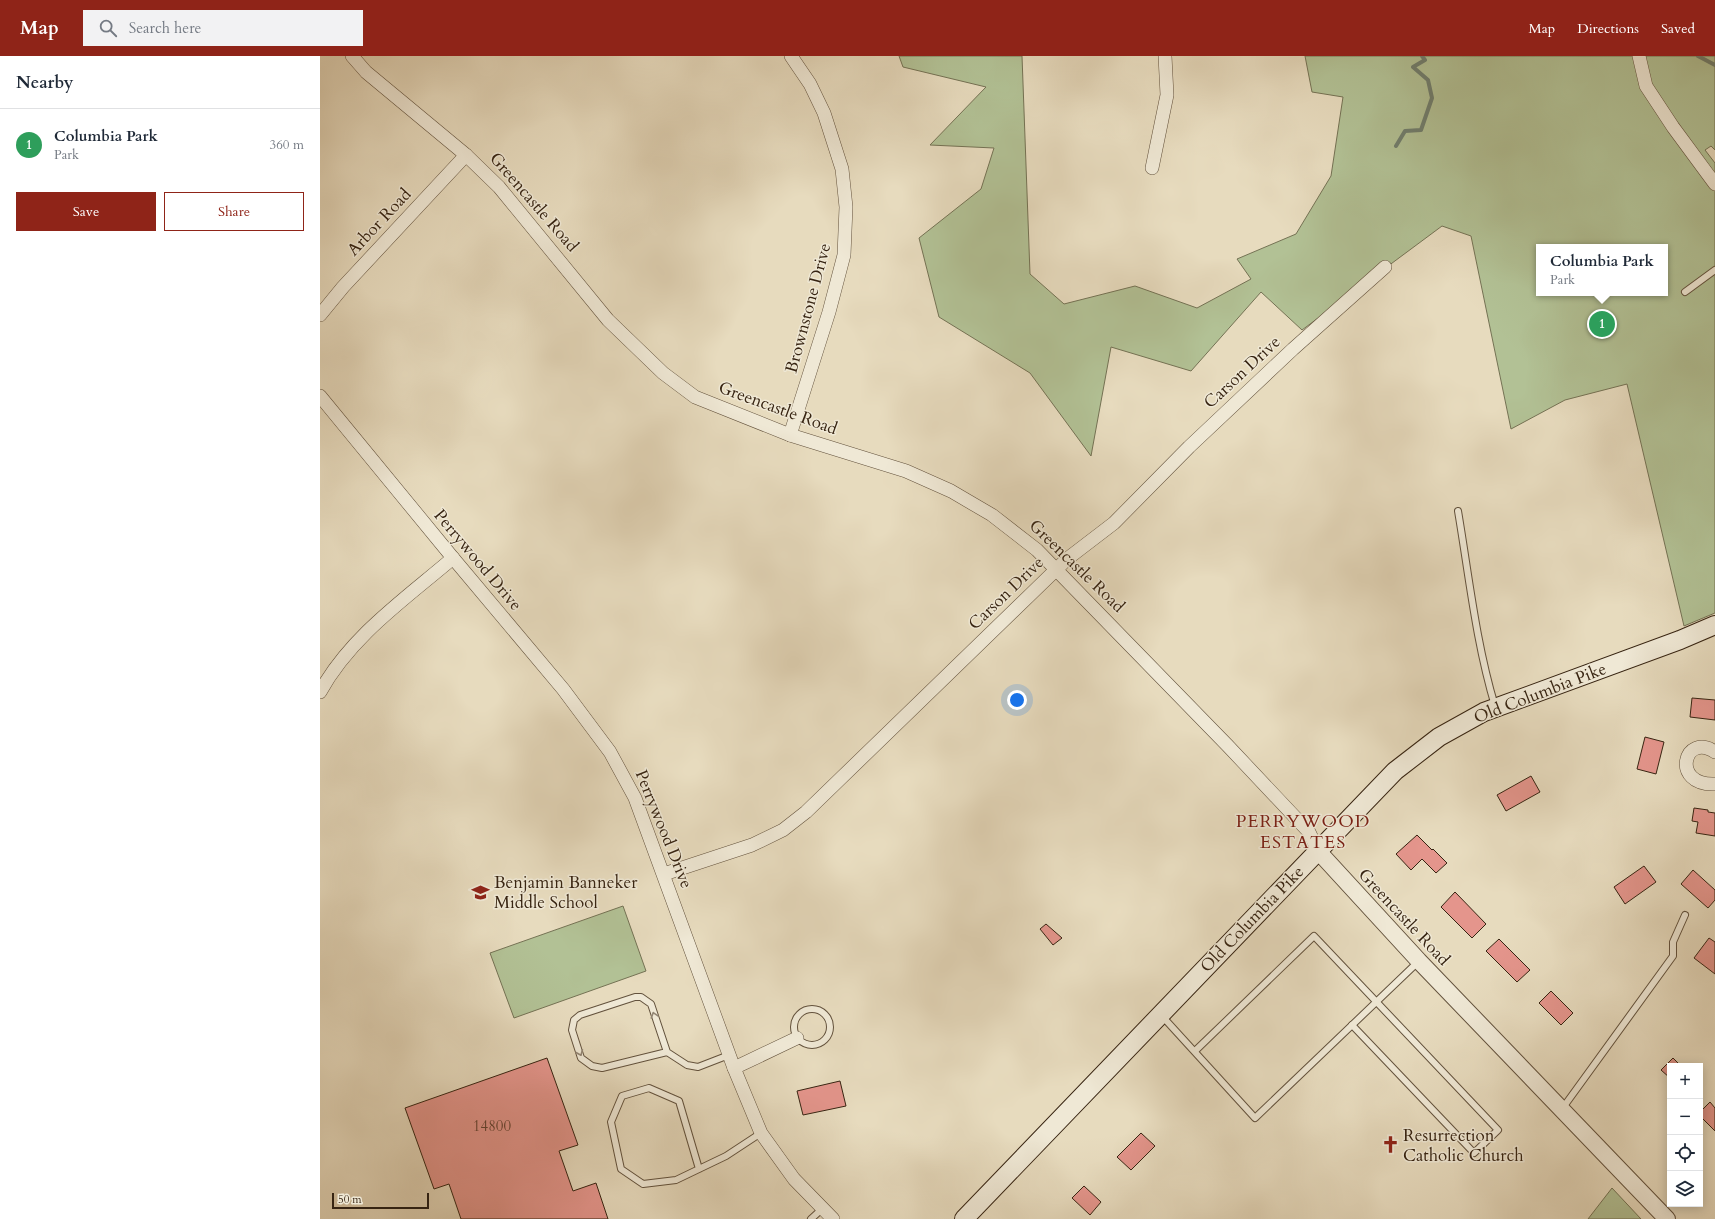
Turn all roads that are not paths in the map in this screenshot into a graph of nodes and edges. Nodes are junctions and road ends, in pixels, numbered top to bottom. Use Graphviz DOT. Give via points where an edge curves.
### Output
graph roads {
  1 [pos="352,56"];
  2 [pos="791,56"];
  3 [pos="1165,56"];
  4 [pos="1639,56"];
  5 [pos="466,155"];
  6 [pos="1152,168"];
  7 [pos="1715,184"];
  8 [pos="1385,267"];
  9 [pos="1715,270"];
  10 [pos="1685,292"];
  11 [pos="320,315"];
  12 [pos="320,396"];
  13 [pos="790,435"];
  14 [pos="1458,511"];
  15 [pos="453,558"];
  16 [pos="1057,568"];
  17 [pos="1715,625"];
  18 [pos="322,685"];
  19 [pos="1495,708"];
  20 [pos="1715,752"];
  21 [pos="1715,784"];
  22 [pos="1318,851"];
  23 [pos="664,874"];
  24 [pos="1685,915"];
  25 [pos="1419,962"];
  26 [pos="1376,1002"];
  27 [pos="1161,1014"];
  28 [pos="1352,1025"];
  29 [pos="797,1038"];
  30 [pos="1195,1051"];
  31 [pos="667,1052"];
  32 [pos="729,1055"];
  33 [pos="734,1068"];
  34 [pos="1561,1110"];
  35 [pos="761,1132"];
  36 [pos="699,1169"];
  37 [pos="822,1208"];
  38 [pos="811,1219"];
  39 [pos="833,1219"];
  40 [pos="964,1219"];
  41 [pos="1667,1219"];
  1 -- 5 [label="street, Greencastle Road" via="366,72"];
  2 -- 13 [label="street, Brownstone Drive" via="810,84 824,113 842,169 846,207 844,255 829,312"];
  3 -- 6 [label="street" via="1167,95"];
  4 -- 7 [label="street" via="1646,86"];
  5 -- 11 [label="street, Arbor Road"];
  5 -- 13 [label="street, Greencastle Road" via="499,187 608,320 663,373 695,397"];
  8 -- 16 [label="street, Carson Drive" via="1223,415 1114,523"];
  9 -- 10 [label="lane"];
  12 -- 15 [label="street, Perrywood Drive"];
  13 -- 16 [label="street, Greencastle Road" via="906,471 951,491 992,515"];
  14 -- 19 [label="lane" via="1473,604"];
  15 -- 18 [label="street" via="369,629 342,658"];
  15 -- 23 [label="street, Perrywood Drive" via="563,689 610,752 635,798"];
  16 -- 22 [label="street, Greencastle Road" via="1309,832"];
  16 -- 23 [label="street, Carson Drive" via="806,812 783,830 752,845"];
  17 -- 19 [label="main road, Old Columbia Pike"];
  19 -- 22 [label="main road, Old Columbia Pike" via="1439,737 1395,771"];
  20 -- 21 [label="street" via="1709,748 1695,748 1685,761 1687,773 1697,782"];
  22 -- 25 [label="street, Greencastle Road"];
  22 -- 27 [label="main road, Old Columbia Pike"];
  23 -- 32 [label="street, Perrywood Drive"];
  24 -- 34 [label="lane" via="1674,942 1673,956"];
  25 -- 26 [label="lane"];
  25 -- 34 [label="street, Greencastle Road"];
  26 -- 28 [label="lane"];
  26 -- 28 [label="lane" via="1498,1130 1474,1153"];
  26 -- 30 [label="lane" via="1314,936"];
  27 -- 30 [label="lane"];
  27 -- 40 [label="main road, Old Columbia Pike"];
  28 -- 30 [label="lane" via="1255,1118"];
  29 -- 29 [label="lane" via="795,1021 802,1012 813,1009 824,1013 828,1018 829,1035 820,1044 808,1045"];
  29 -- 33 [label="street"];
  31 -- 31 [label="lane, one-way" via="651,1004 641,997 580,1015 574,1020 572,1030 581,1058 592,1066 602,1068"];
  31 -- 32 [label="lane" via="687,1065 698,1067"];
  32 -- 33 [label="street, Perrywood Drive"];
  33 -- 35 [label="street, Perrywood Drive"];
  34 -- 41 [label="street, Greencastle Road"];
  35 -- 36 [label="lane" via="726,1156"];
  35 -- 37 [label="street, Perrywood Drive" via="794,1179"];
  36 -- 36 [label="lane" via="676,1180 642,1184 621,1169 611,1122 622,1096 650,1088 679,1101"];
  37 -- 38 [label="lane"];
  37 -- 39 [label="street, Perrywood Drive"];
}
